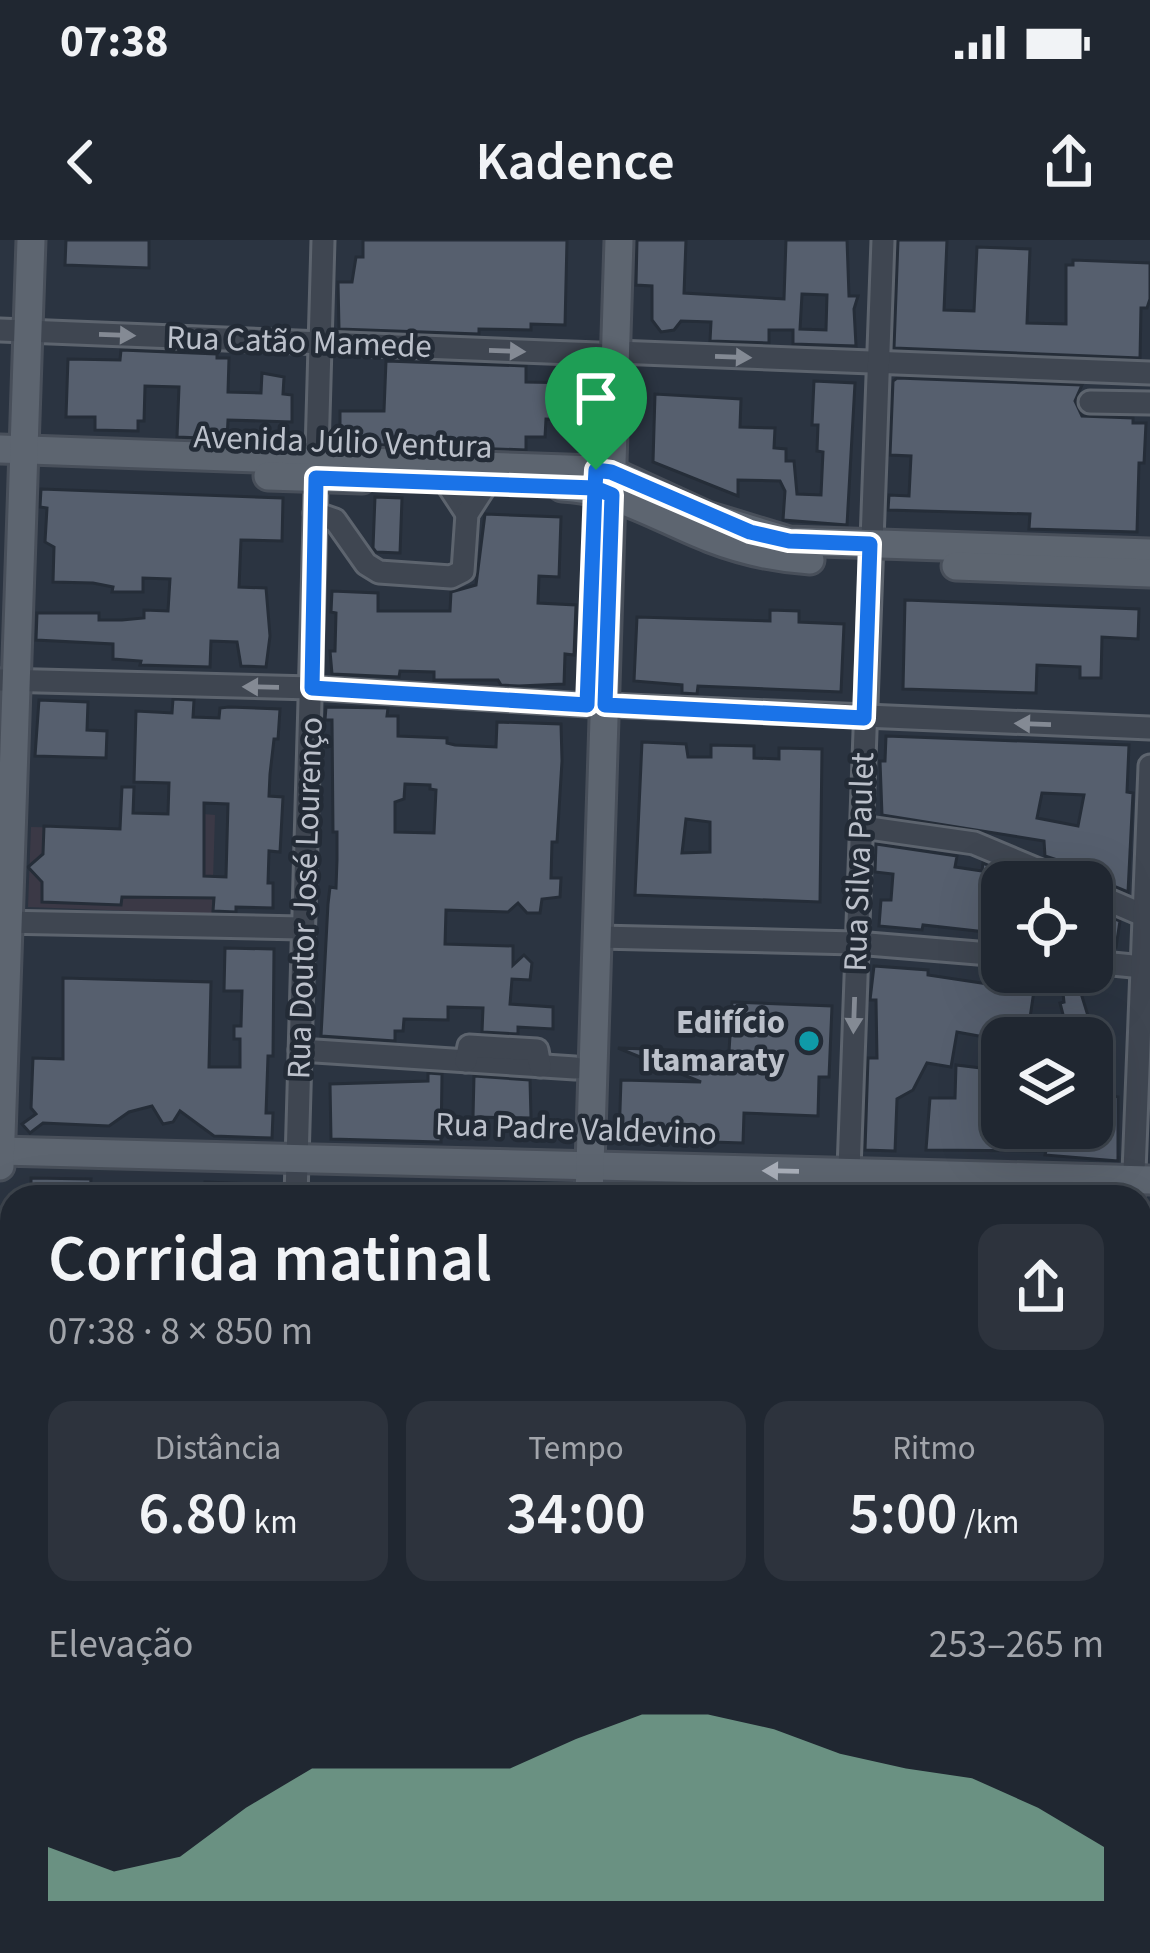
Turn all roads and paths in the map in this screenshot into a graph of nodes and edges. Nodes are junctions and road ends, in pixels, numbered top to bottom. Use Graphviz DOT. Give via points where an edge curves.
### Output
graph roads {
  1 [pos="31,240"];
  2 [pos="323,240"];
  3 [pos="602,240"];
  4 [pos="619,240"];
  5 [pos="883,240"];
  6 [pos="14,331"];
  7 [pos="321,343"];
  8 [pos="607,353"];
  9 [pos="878,363"];
  10 [pos="1150,373"];
  11 [pos="1090,402"];
  12 [pos="1150,403"];
  13 [pos="12,458"];
  14 [pos="316,468"];
  15 [pos="604,481"];
  16 [pos="446,482"];
  17 [pos="487,484"];
  18 [pos="315,513"];
  19 [pos="466,514"];
  20 [pos="870,553"];
  21 [pos="1150,553"];
  22 [pos="9,567"];
  23 [pos="1150,573"];
  24 [pos="8,681"];
  25 [pos="312,688"];
  26 [pos="596,705"];
  27 [pos="864,718"];
  28 [pos="1150,728"];
  29 [pos="1150,766"];
  30 [pos="862,827"];
  31 [pos="1017,861"];
  32 [pos="1113,902"];
  33 [pos="1148,917"];
  34 [pos="3,922"];
  35 [pos="302,928"];
  36 [pos="598,938"];
  37 [pos="856,943"];
  38 [pos="981,953"];
  39 [pos="1113,964"];
  40 [pos="1143,967"];
  41 [pos="300,1050"];
  42 [pos="575,1068"];
  43 [pos="0,1151"];
  44 [pos="298,1156"];
  45 [pos="582,1167"];
  46 [pos="0,1170"];
  47 [pos="297,1185"];
  48 [pos="576,1185"];
  49 [pos="587,1185"];
  50 [pos="849,1185"];
  51 [pos="1139,1185"];
  1 -- 6 [label="main road"];
  2 -- 7 [label="street, Rua Doutor José Lourenço"];
  3 -- 8 [label="main road"];
  4 -- 8 [label="main road"];
  5 -- 9 [label="street, Rua Silva Paulet"];
  6 -- 7 [label="street, Rua Catão Mamede, one-way"];
  6 -- 13 [label="main road"];
  7 -- 8 [label="street, Rua Catão Mamede, one-way"];
  7 -- 14 [label="street, Rua Doutor José Lourenço"];
  8 -- 9 [label="street, Rua Catão Mamede, one-way"];
  8 -- 15 [label="main road"];
  9 -- 10 [label="street, Rua Catão Mamede"];
  9 -- 20 [label="street, Rua Silva Paulet"];
  11 -- 12 [label="street"];
  13 -- 14 [label="main road, Avenida Júlio Ventura"];
  13 -- 22 [label="main road"];
  14 -- 15 [label="main road, Avenida Júlio Ventura"];
  14 -- 16 [label="main road, Avenida Júlio Ventura"];
  14 -- 18 [label="street, Rua Doutor José Lourenço"];
  15 -- 17 [label="main road, Avenida Júlio Ventura"];
  15 -- 20 [label="main road, Avenida Júlio Ventura" via="708,537 772,558"];
  15 -- 26 [label="main road"];
  15 -- 26 [label="main road" via="615,597"];
  16 -- 17 [label="main road, Avenida Júlio Ventura"];
  16 -- 19 [label="street"];
  17 -- 19 [label="street"];
  18 -- 19 [label="street" via="335,520 380,572 452,577 463,571"];
  18 -- 25 [label="street, Rua Doutor José Lourenço"];
  20 -- 21 [label="main road, Avenida Júlio Ventura"];
  20 -- 23 [label="main road, Avenida Júlio Ventura"];
  20 -- 27 [label="street, Rua Silva Paulet"];
  22 -- 24 [label="main road"];
  25 -- 24 [label="street, one-way"];
  24 -- 34 [label="main road"];
  25 -- 26 [label="street"];
  25 -- 35 [label="street, Rua Doutor José Lourenço"];
  26 -- 27 [label="street"];
  26 -- 36 [label="main road"];
  26 -- 42 [label="main road"];
  28 -- 27 [label="street, one-way"];
  27 -- 30 [label="street, Rua Silva Paulet"];
  29 -- 33 [label="street"];
  30 -- 31 [label="street" via="974,843"];
  30 -- 37 [label="street, Rua Silva Paulet"];
  32 -- 33 [label="street"];
  33 -- 40 [label="street"];
  34 -- 35 [label="street"];
  34 -- 43 [label="main road"];
  35 -- 41 [label="street, Rua Doutor José Lourenço"];
  36 -- 37 [label="street"];
  36 -- 45 [label="main road"];
  37 -- 38 [label="street"];
  37 -- 50 [label="street, Rua Silva Paulet, one-way"];
  39 -- 40 [label="street"];
  40 -- 51 [label="street"];
  41 -- 42 [label="street" via="466,1061 470,1046 537,1050 540,1066"];
  41 -- 44 [label="street, Rua Doutor José Lourenço"];
  42 -- 45 [label="main road"];
  43 -- 44 [label="main road, Rua Padre Valdevino"];
  43 -- 46 [label="main road"];
  44 -- 45 [label="main road, Rua Padre Valdevino"];
  44 -- 47 [label="street, Rua Doutor José Lourenço"];
  45 -- 48 [label="main road"];
  45 -- 49 [label="main road"];
  50 -- 45 [label="main road, Rua Padre Valdevino, one-way"];
}
